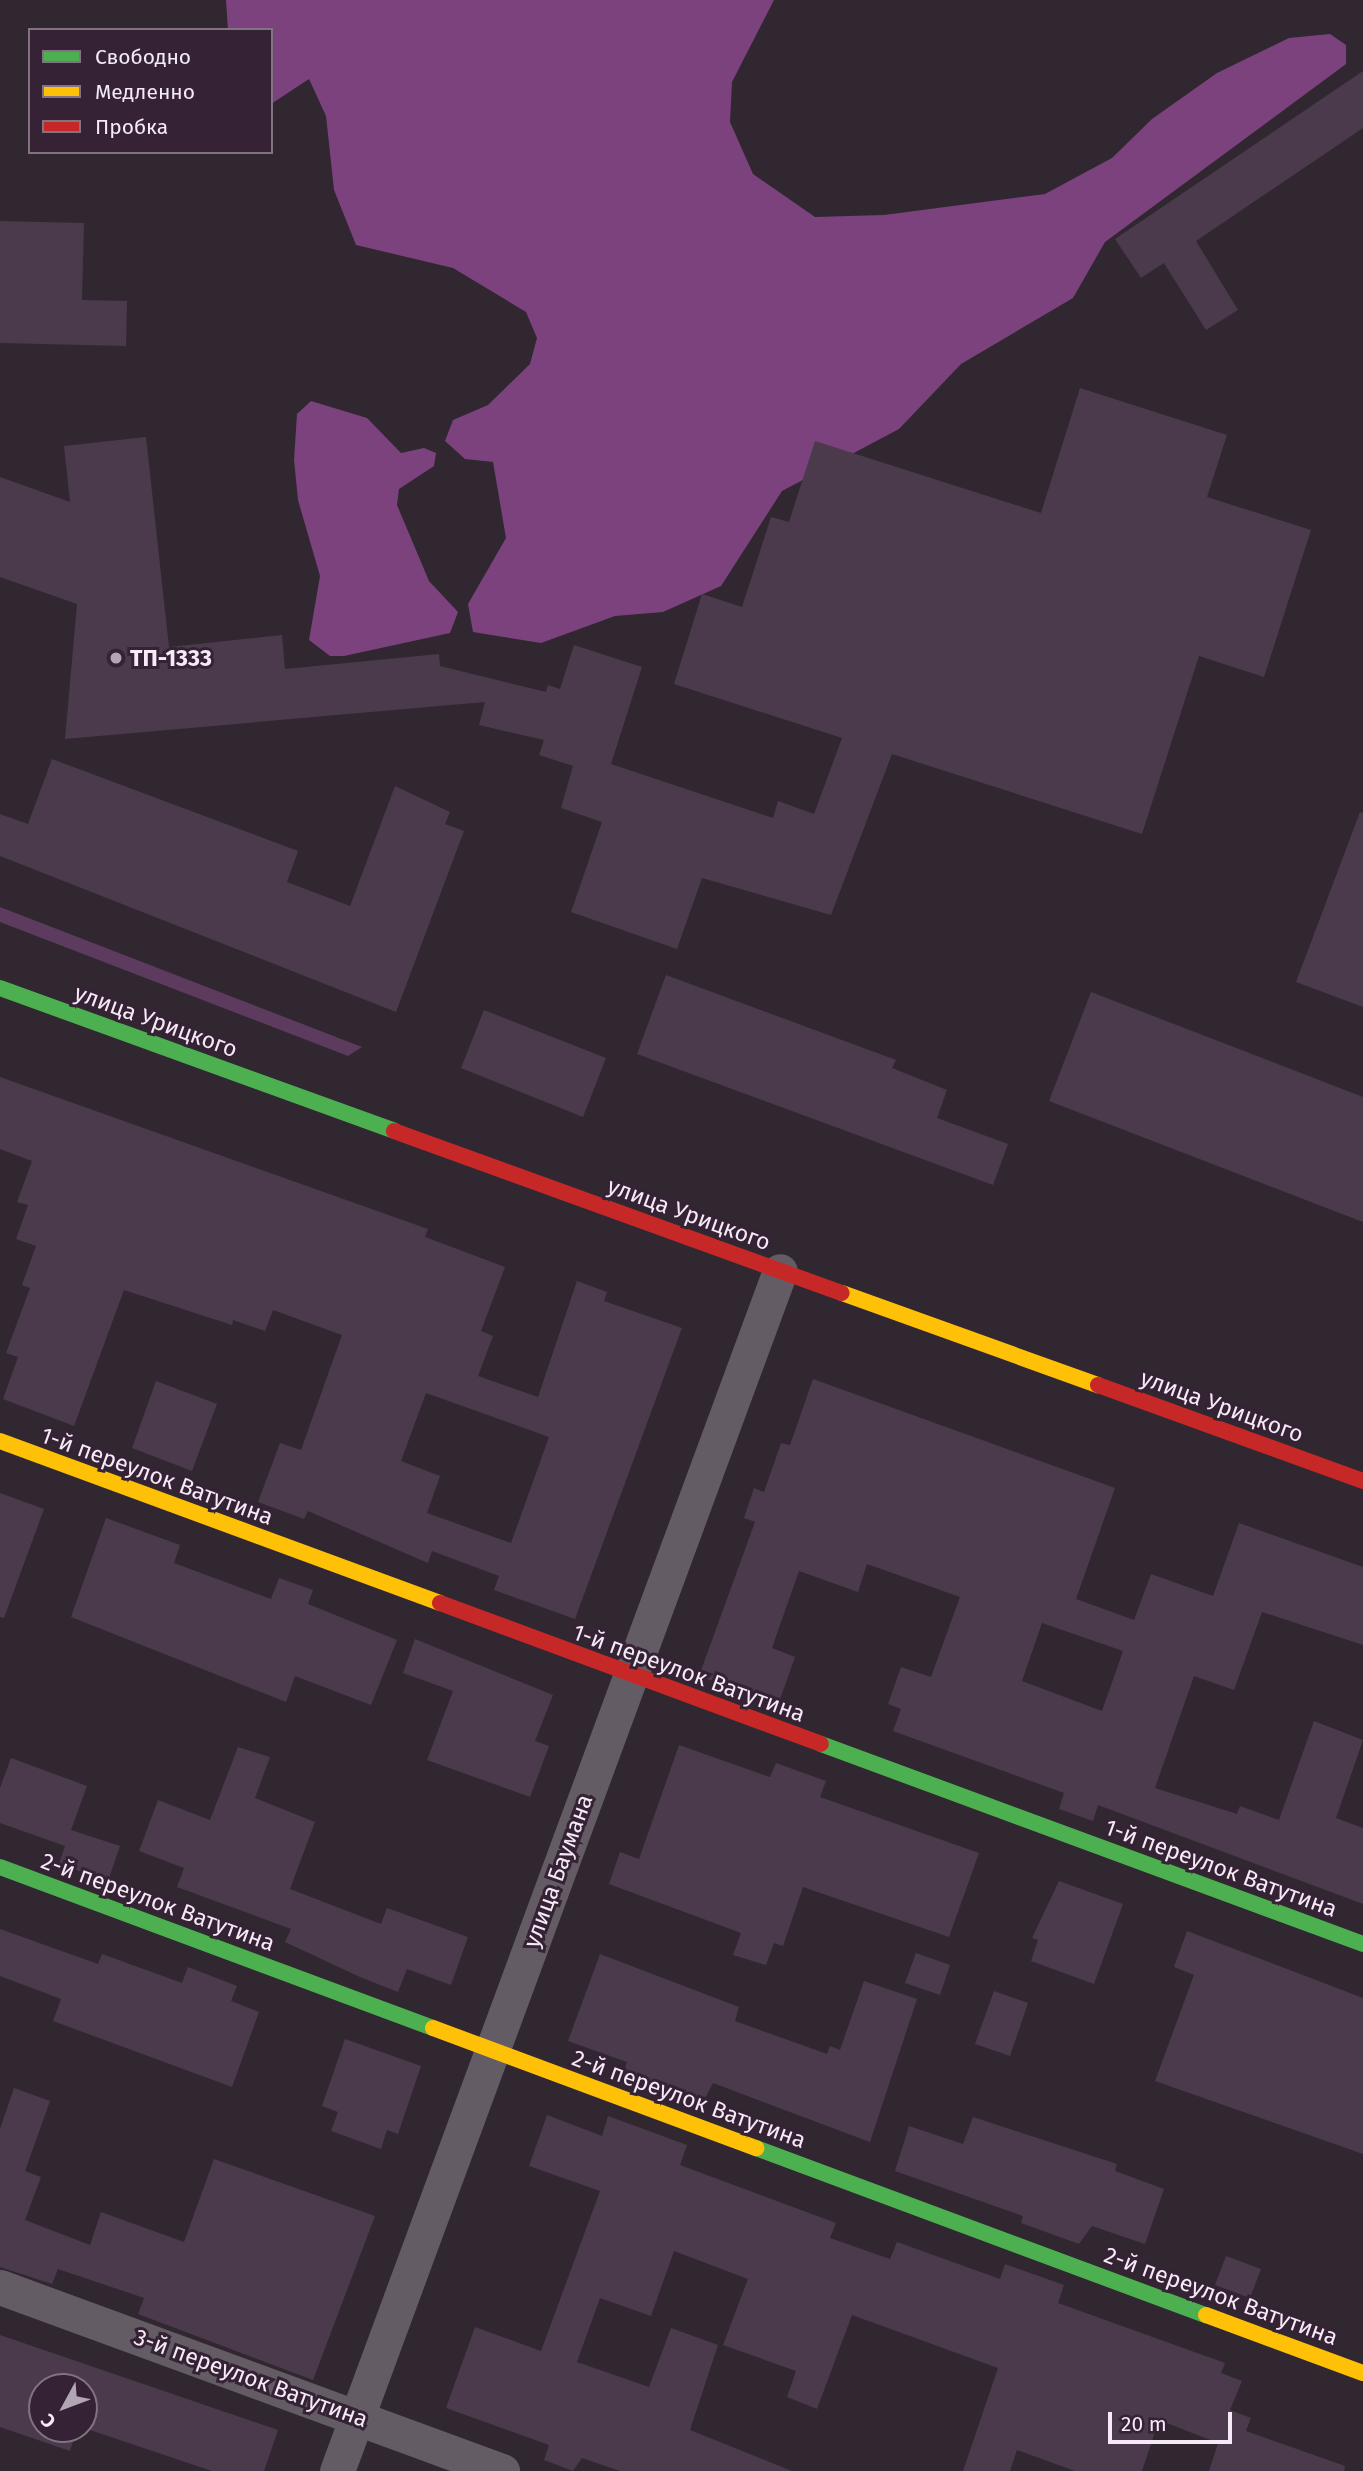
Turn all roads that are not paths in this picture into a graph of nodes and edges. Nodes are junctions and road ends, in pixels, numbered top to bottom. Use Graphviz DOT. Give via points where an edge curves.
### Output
graph roads {
  1 [pos="0,988"];
  2 [pos="779,1271"];
  3 [pos="0,1441"];
  4 [pos="1363,1482"];
  5 [pos="630,1676"];
  6 [pos="0,1867"];
  7 [pos="1363,1944"];
  8 [pos="493,2050"];
  9 [pos="0,2287"];
  10 [pos="1363,2373"];
  11 [pos="357,2417"];
  12 [pos="337,2471"];
  13 [pos="502,2471"];
  1 -- 2 [label="street, улица Урицкого"];
  2 -- 4 [label="street, улица Урицкого"];
  2 -- 5 [label="street, улица Баумана"];
  3 -- 5 [label="street, 1-й переулок Ватутина"];
  5 -- 7 [label="street, 1-й переулок Ватутина"];
  5 -- 8 [label="street, улица Баумана"];
  6 -- 8 [label="street, 2-й переулок Ватутина"];
  8 -- 10 [label="street, 2-й переулок Ватутина"];
  8 -- 11 [label="street, улица Баумана"];
  9 -- 11 [label="street, 3-й переулок Ватутина"];
  11 -- 12 [label="street, улица Баумана"];
  11 -- 13 [label="street, 3-й переулок Ватутина"];
}
